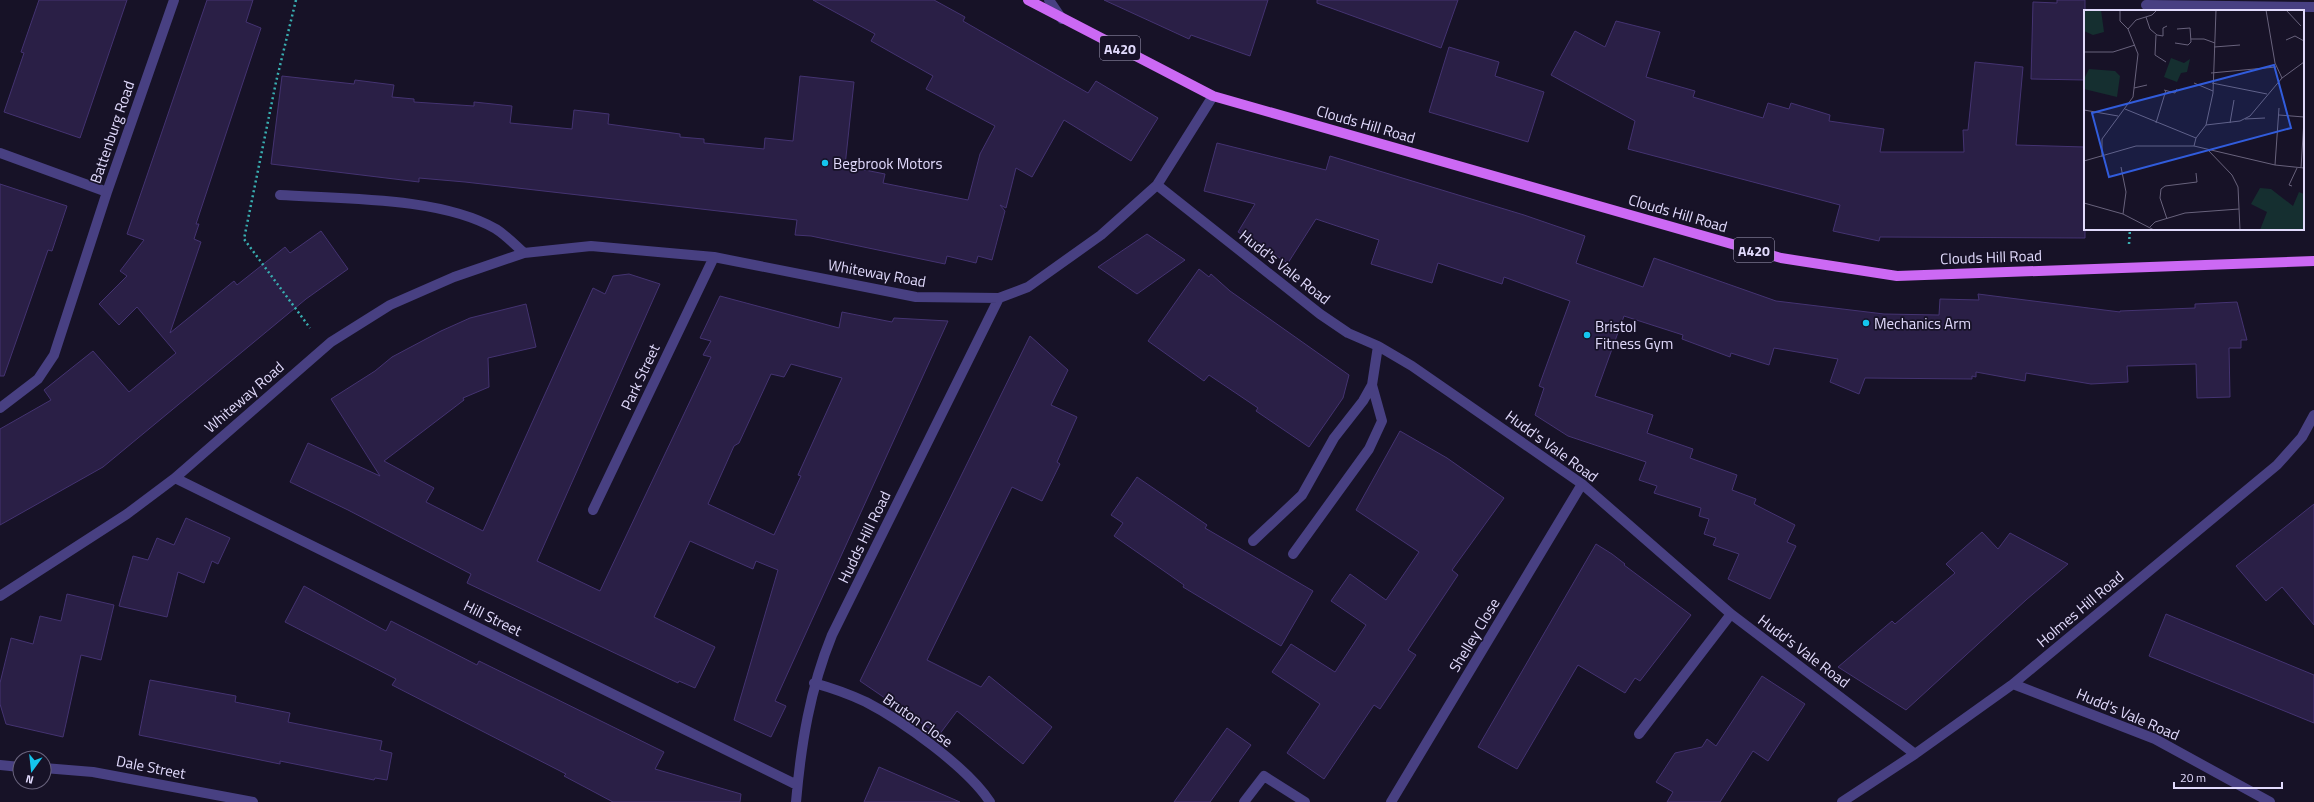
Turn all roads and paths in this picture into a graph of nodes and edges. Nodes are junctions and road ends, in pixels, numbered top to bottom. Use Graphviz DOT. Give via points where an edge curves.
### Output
graph roads {
  1 [pos="174,0"];
  2 [pos="1028,0"];
  3 [pos="1049,0"];
  4 [pos="2146,5"];
  5 [pos="2314,7"];
  6 [pos="1062,19"];
  7 [pos="1213,96"];
  8 [pos="0,153"];
  9 [pos="1157,185"];
  10 [pos="107,192"];
  11 [pos="280,195"];
  12 [pos="524,253"];
  13 [pos="714,256"];
  14 [pos="2314,261"];
  15 [pos="999,298"];
  16 [pos="1378,346"];
  17 [pos="1372,385"];
  18 [pos="0,408"];
  19 [pos="2314,415"];
  20 [pos="175,478"];
  21 [pos="1582,484"];
  22 [pos="593,510"];
  23 [pos="1253,541"];
  24 [pos="1293,554"];
  25 [pos="0,596"];
  26 [pos="1731,614"];
  27 [pos="814,683"];
  28 [pos="2013,684"];
  29 [pos="1639,734"];
  30 [pos="1914,754"];
  31 [pos="0,765"];
  32 [pos="12,766"];
  33 [pos="52,769"];
  34 [pos="797,785"];
  35 [pos="253,802"];
  36 [pos="796,802"];
  37 [pos="990,802"];
  38 [pos="1244,802"];
  39 [pos="1305,802"];
  40 [pos="1391,802"];
  41 [pos="1842,802"];
  42 [pos="2270,802"];
  1 -- 10 [label="street, Battenburg Road"];
  2 -- 6 [label="main road, A420"];
  3 -- 6 [label="street"];
  4 -- 5 [label="street"];
  6 -- 7 [label="main road, A420"];
  7 -- 9 [label="street, Whiteway Road"];
  7 -- 14 [label="main road, Clouds Hill Road / A420" via="1781,258 1898,276"];
  8 -- 10 [label="street"];
  9 -- 15 [label="street, Whiteway Road" via="1101,236 1028,288"];
  9 -- 16 [label="street, Hudd's Vale Road" via="1320,314 1348,333"];
  10 -- 18 [label="street, Battenburg Road" via="54,355 38,379"];
  11 -- 12 [label="street" via="421,205 476,220 495,228"];
  12 -- 13 [label="street, Whiteway Road" via="591,246"];
  12 -- 20 [label="street, Whiteway Road" via="454,277 390,305 331,342"];
  13 -- 15 [label="street, Whiteway Road" via="897,295"];
  13 -- 22 [label="street, Park Street"];
  15 -- 27 [label="street, Hudds Hill Road" via="832,635"];
  16 -- 17 [label="street"];
  16 -- 21 [label="street, Hudd's Vale Road" via="1412,366"];
  17 -- 23 [label="street" via="1363,401 1334,438 1302,495"];
  17 -- 24 [label="street" via="1382,421 1369,450"];
  19 -- 28 [label="street, Holmes Hill Road" via="2302,437 2277,465"];
  20 -- 25 [label="street, Whiteway Road" via="127,514"];
  20 -- 34 [label="street, Hill Street"];
  21 -- 26 [label="street, Hudd's Vale Road"];
  21 -- 40 [label="street, Shelley Close"];
  26 -- 29 [label="street"];
  26 -- 30 [label="street, Hudd's Vale Road"];
  27 -- 34 [label="street, Hudds Hill Road"];
  27 -- 37 [label="street, Bruton Close" via="839,690 867,703 921,738 967,774"];
  28 -- 30 [label="street, Holmes Hill Road"];
  28 -- 42 [label="street, Hudd's Vale Road" via="2155,739"];
  30 -- 41 [label="street, Holmes Hill Road"];
  31 -- 32 [label="street"];
  33 -- 35 [label="street, Dale Street" via="93,772"];
  34 -- 36 [label="street, Hudds Hill Road"];
  38 -- 39 [label="street" via="1264,776"];
}
